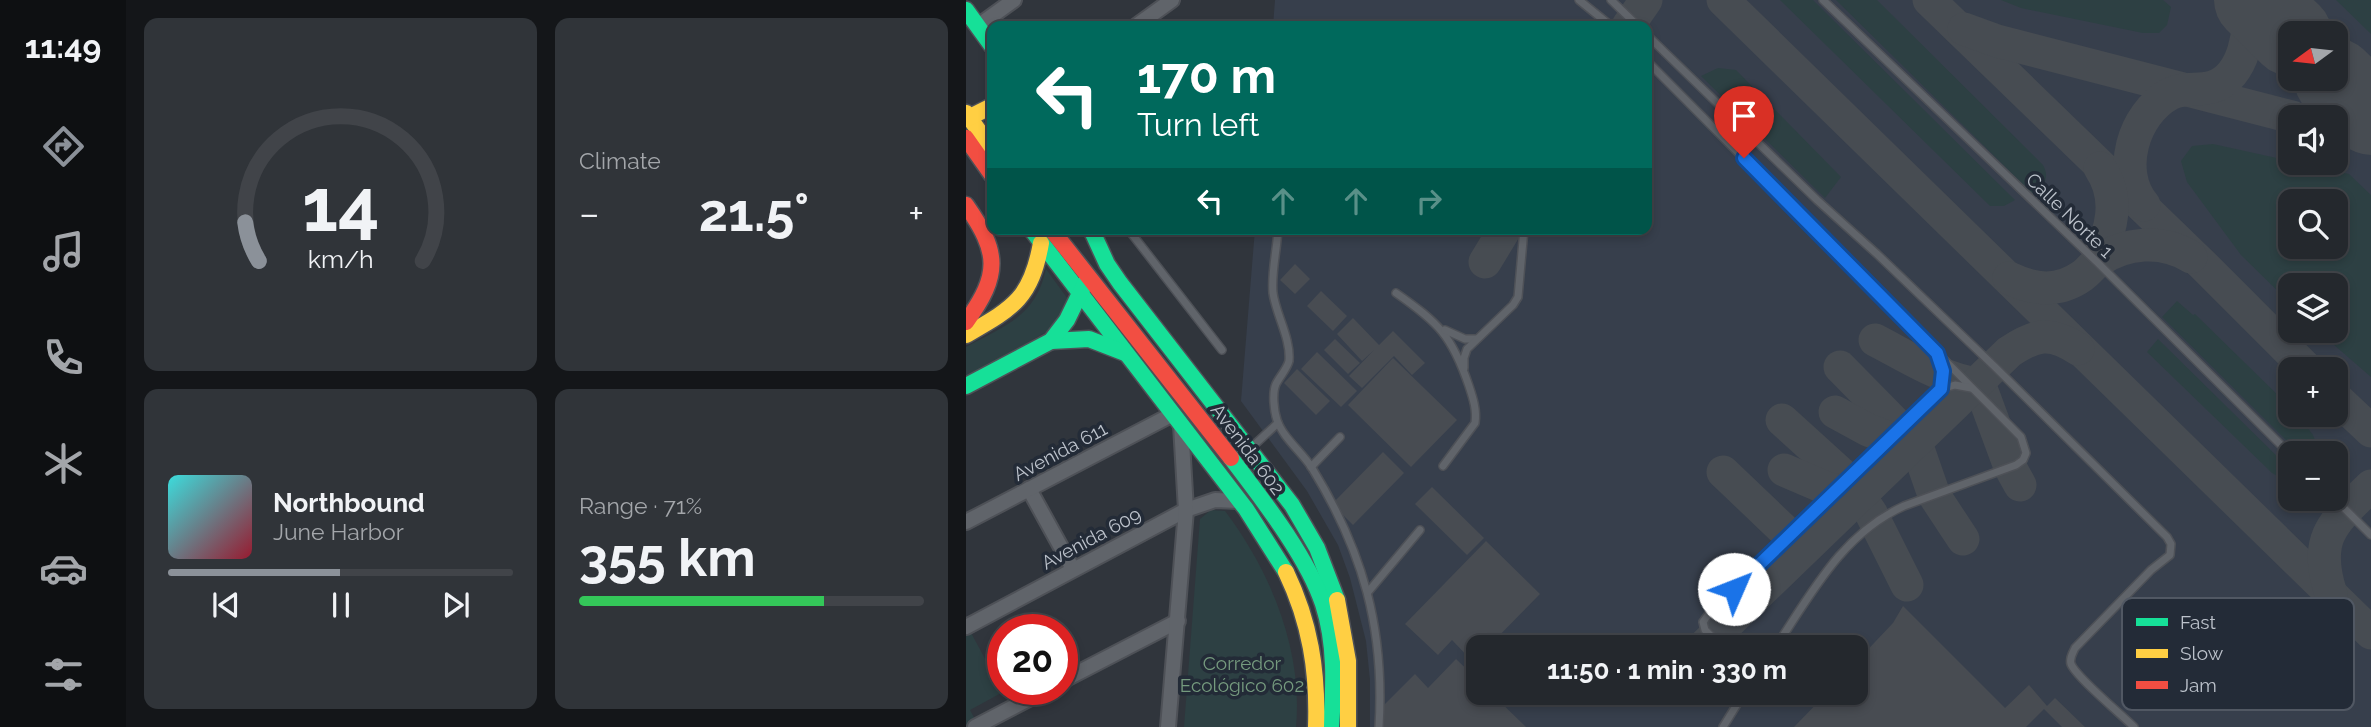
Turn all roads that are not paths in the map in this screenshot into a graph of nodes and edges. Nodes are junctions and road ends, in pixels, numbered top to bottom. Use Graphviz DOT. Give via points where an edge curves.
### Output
graph roads {
  1 [pos="1014,0"];
  2 [pos="1172,0"];
  3 [pos="1579,0"];
  4 [pos="1611,0"];
  5 [pos="1823,0"];
  6 [pos="966,10"];
  7 [pos="1143,21"];
  8 [pos="1605,21"];
  9 [pos="1633,21"];
  10 [pos="978,26"];
  11 [pos="987,39"];
  12 [pos="1652,40"];
  13 [pos="1652,66"];
  14 [pos="987,109"];
  15 [pos="967,116"];
  16 [pos="966,138"];
  17 [pos="987,142"];
  18 [pos="987,168"];
  19 [pos="966,206"];
  20 [pos="1035,235"];
  21 [pos="1056,235"];
  22 [pos="1093,235"];
  23 [pos="1133,235"];
  24 [pos="1278,235"];
  25 [pos="1523,235"];
  26 [pos="1041,243"];
  27 [pos="1087,277"];
  28 [pos="1396,293"];
  29 [pos="1081,294"];
  30 [pos="966,323"];
  31 [pos="1439,326"];
  32 [pos="966,335"];
  33 [pos="1477,340"];
  34 [pos="1051,341"];
  35 [pos="1222,350"];
  36 [pos="1126,353"];
  37 [pos="1937,353"];
  38 [pos="1466,377"];
  39 [pos="966,386"];
  40 [pos="1941,389"];
  41 [pos="1973,389"];
  42 [pos="1177,419"];
  43 [pos="1278,423"];
  44 [pos="1340,437"];
  45 [pos="2278,442"];
  46 [pos="1250,448"];
  47 [pos="1443,466"];
  48 [pos="1311,467"];
  49 [pos="1029,489"];
  50 [pos="1239,501"];
  51 [pos="1186,510"];
  52 [pos="2347,511"];
  53 [pos="966,522"];
  54 [pos="1420,530"];
  55 [pos="2371,535"];
  56 [pos="1073,569"];
  57 [pos="1368,592"];
  58 [pos="2124,598"];
  59 [pos="2122,600"];
  60 [pos="1178,621"];
  61 [pos="966,627"];
  62 [pos="1710,635"];
  63 [pos="1784,635"];
  64 [pos="1315,658"];
  65 [pos="1078,673"];
  66 [pos="1023,705"];
  67 [pos="1737,705"];
  68 [pos="997,722"];
  69 [pos="975,727"];
  70 [pos="1168,727"];
  71 [pos="1303,727"];
  72 [pos="1315,727"];
  73 [pos="1331,727"];
  74 [pos="1348,727"];
  75 [pos="1379,727"];
  76 [pos="1723,727"];
  77 [pos="2134,727"];
  1 -- 10 [label="street"];
  2 -- 7 [label="street"];
  3 -- 8 [label="lane"];
  4 -- 9 [label="lane"];
  5 -- 45 [label="lane, Calle Norte 1"];
  6 -- 10 [label="main road"];
  10 -- 11 [label="main road"];
  12 -- 58 [label="lane" via="2167,537 2170,555"];
  13 -- 37 [label="lane"];
  14 -- 15 [label="main road"];
  15 -- 17 [label="main road"];
  16 -- 18 [label="main road"];
  19 -- 30 [label="main road" via="985,233 991,263 986,291"];
  20 -- 26 [label="main road, Avenida 602"];
  21 -- 27 [label="main road, Avenida 602"];
  22 -- 27 [label="main road"];
  22 -- 46 [label="main road" via="1120,283"];
  23 -- 35 [label="lane"];
  24 -- 43 [label="lane" via="1273,291 1289,353 1288,365 1274,387"];
  25 -- 33 [label="lane" via="1516,300"];
  26 -- 29 [label="main road, Avenida 602"];
  26 -- 32 [label="main road" via="1034,276 1022,299"];
  27 -- 29 [label="main road"];
  27 -- 73 [label="main road, Avenida 602" via="1233,460 1307,568 1322,602 1334,654"];
  28 -- 31 [label="lane"];
  29 -- 34 [label="main road"];
  29 -- 36 [label="main road, Avenida 602"];
  31 -- 33 [label="lane" via="1458,337"];
  31 -- 38 [label="lane" via="1452,343"];
  33 -- 38 [label="lane" via="1464,358"];
  34 -- 36 [label="main road" via="1081,337"];
  34 -- 39 [label="main road"];
  36 -- 42 [label="main road, Avenida 602"];
  37 -- 40 [label="lane" via="1943,371"];
  37 -- 41 [label="lane"];
  38 -- 47 [label="lane" via="1475,423"];
  40 -- 41 [label="lane" via="1955,385"];
  40 -- 62 [label="lane" via="1708,615 1703,622"];
  41 -- 63 [label="lane" via="2023,440 2023,460 1897,509 1865,529 1836,558"];
  42 -- 49 [label="street, Avenida 611"];
  42 -- 50 [label="main road, Avenida 602"];
  42 -- 51 [label="street, Avenida 602"];
  43 -- 46 [label="lane"];
  43 -- 48 [label="lane"];
  44 -- 48 [label="lane"];
  46 -- 74 [label="main road" via="1296,509 1328,572 1346,640"];
  48 -- 57 [label="lane" via="1356,552"];
  49 -- 53 [label="street, Avenida 611"];
  49 -- 56 [label="street"];
  50 -- 51 [label="street, Avenida 609" via="1214,500"];
  50 -- 64 [label="main road, Avenida 602" via="1291,583"];
  51 -- 56 [label="street, Avenida 609"];
  51 -- 60 [label="street, Avenida 602"];
  52 -- 55 [label="lane"];
  54 -- 57 [label="lane"];
  56 -- 61 [label="street, Avenida 609"];
  57 -- 75 [label="lane" via="1378,645"];
  59 -- 77 [label="lane" via="2075,648 2070,662"];
  60 -- 65 [label="street"];
  60 -- 70 [label="street, Avenida 602"];
  64 -- 71 [label="main road, Avenida 602"];
  64 -- 72 [label="main road, Avenida 602"];
  66 -- 68 [label="street"];
  67 -- 76 [label="lane"];
  68 -- 69 [label="street"];
}
